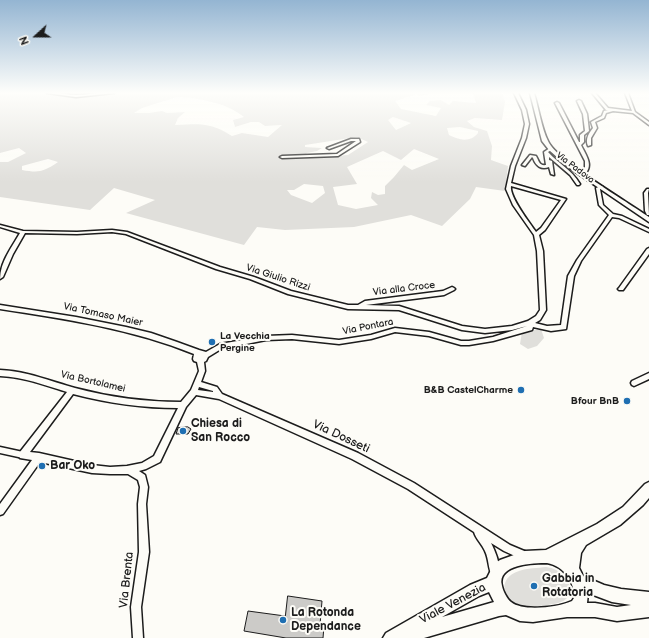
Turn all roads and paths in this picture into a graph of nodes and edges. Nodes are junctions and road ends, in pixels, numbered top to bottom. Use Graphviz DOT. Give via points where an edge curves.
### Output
graph roads {
  1 [pos="527,123"];
  2 [pos="540,123"];
  3 [pos="567,123"];
  4 [pos="586,123"];
  5 [pos="593,123"];
  6 [pos="578,145"];
  7 [pos="589,145"];
  8 [pos="329,148"];
  9 [pos="548,151"];
  10 [pos="282,157"];
  11 [pos="550,157"];
  12 [pos="524,165"];
  13 [pos="553,174"];
  14 [pos="583,175"];
  15 [pos="510,184"];
  16 [pos="578,184"];
  17 [pos="601,187"];
  18 [pos="649,190"];
  19 [pos="649,214"];
  20 [pos="611,215"];
  21 [pos="649,220"];
  22 [pos="0,226"];
  23 [pos="649,231"];
  24 [pos="22,232"];
  25 [pos="536,235"];
  26 [pos="649,250"];
  27 [pos="0,277"];
  28 [pos="452,289"];
  29 [pos="621,289"];
  30 [pos="358,306"];
  31 [pos="0,307"];
  32 [pos="530,323"];
  33 [pos="202,354"];
  34 [pos="0,373"];
  35 [pos="649,376"];
  36 [pos="198,383"];
  37 [pos="634,383"];
  38 [pos="72,390"];
  39 [pos="194,392"];
  40 [pos="220,396"];
  41 [pos="183,405"];
  42 [pos="0,450"];
  43 [pos="23,455"];
  44 [pos="39,457"];
  45 [pos="131,471"];
  46 [pos="649,488"];
  47 [pos="0,511"];
  48 [pos="470,524"];
  49 [pos="580,542"];
  50 [pos="530,557"];
  51 [pos="546,557"];
  52 [pos="575,575"];
  53 [pos="494,579"];
  54 [pos="649,599"];
  55 [pos="506,608"];
  56 [pos="649,610"];
  57 [pos="568,611"];
  58 [pos="138,638"];
  59 [pos="390,638"];
  60 [pos="401,638"];
  1 -- 15 [label="street" via="524,138 509,178"];
  2 -- 9 [label="main road, Via Padova"];
  3 -- 6 [label="street"];
  4 -- 6 [label="street" via="587,131 582,135 582,142"];
  5 -- 7 [label="street" via="595,128 591,133"];
  6 -- 14 [label="street" via="588,167"];
  8 -- 10 [label="street" via="358,140 338,155"];
  9 -- 11 [label="street"];
  9 -- 12 [label="street" via="548,166 537,165 535,157 531,156"];
  9 -- 14 [label="main road, Via Padova"];
  11 -- 13 [label="street"];
  11 -- 16 [label="street" via="573,174"];
  14 -- 17 [label="main road, Via Padova"];
  15 -- 25 [label="street" via="508,189 515,205"];
  15 -- 25 [label="street" via="564,199"];
  17 -- 20 [label="street" via="598,189 601,205"];
  17 -- 21 [label="main road, Via Padova"];
  18 -- 19 [label="street" via="646,194"];
  20 -- 23 [label="street"];
  20 -- 32 [label="street" via="571,276 564,327 541,328"];
  22 -- 24 [label="street, Via Giulio Rizzi"];
  24 -- 27 [label="street"];
  24 -- 30 [label="street, Via Giulio Rizzi" via="127,233 290,293 348,307"];
  25 -- 32 [label="street" via="540,251 543,310 538,318"];
  26 -- 29 [label="street"];
  28 -- 30 [label="street, Via alla Croce" via="444,293"];
  30 -- 32 [label="street, Via Giulio Rizzi" via="399,308 462,328 485,331"];
  31 -- 33 [label="street, Via Tomaso Maier" via="120,328 153,336"];
  32 -- 33 [label="street, Via Pontara" via="530,328 469,343 395,330 371,338 339,342 292,337 266,338 220,347"];
  33 -- 36 [label="street" via="196,356 196,359 200,360 202,371"];
  34 -- 38 [label="street, Via Bortolamei" via="39,378"];
  35 -- 37 [label="street"];
  36 -- 39 [label="street"];
  36 -- 40 [label="street" via="215,389"];
  38 -- 41 [label="street, Via Bortolamei" via="121,400"];
  38 -- 43 [label="street"];
  39 -- 40 [label="street, Via Dosseti"];
  39 -- 41 [label="street"];
  40 -- 48 [label="street, Via Dosseti" via="355,456 411,486"];
  41 -- 45 [label="street" via="157,459"];
  42 -- 43 [label="street"];
  43 -- 44 [label="street"];
  44 -- 45 [label="street" via="101,470"];
  44 -- 47 [label="street"];
  45 -- 58 [label="street, Via Brenta" via="142,478 144,487 144,552 136,607"];
  46 -- 49 [label="main road" via="627,513"];
  48 -- 50 [label="street, Via Dosseti" via="506,548"];
  48 -- 53 [label="street, Via Dosseti" via="489,547"];
  49 -- 51 [label="main road"];
  49 -- 52 [label="main road" via="574,551"];
  50 -- 51 [label="main road, Viale Venezia"];
  50 -- 53 [label="main road, Viale Venezia" via="499,567"];
  51 -- 52 [label="main road, Viale Venezia" via="563,562"];
  52 -- 54 [label="main road, Viale Venezia" via="591,588 619,597"];
  52 -- 57 [label="main road" via="581,594 580,602"];
  53 -- 55 [label="main road, Viale Venezia" via="499,599"];
  53 -- 59 [label="main road, Viale Venezia"];
  55 -- 57 [label="main road" via="522,615"];
  55 -- 60 [label="main road, Viale Venezia"];
  56 -- 57 [label="main road" via="617,614 595,610"];
}
